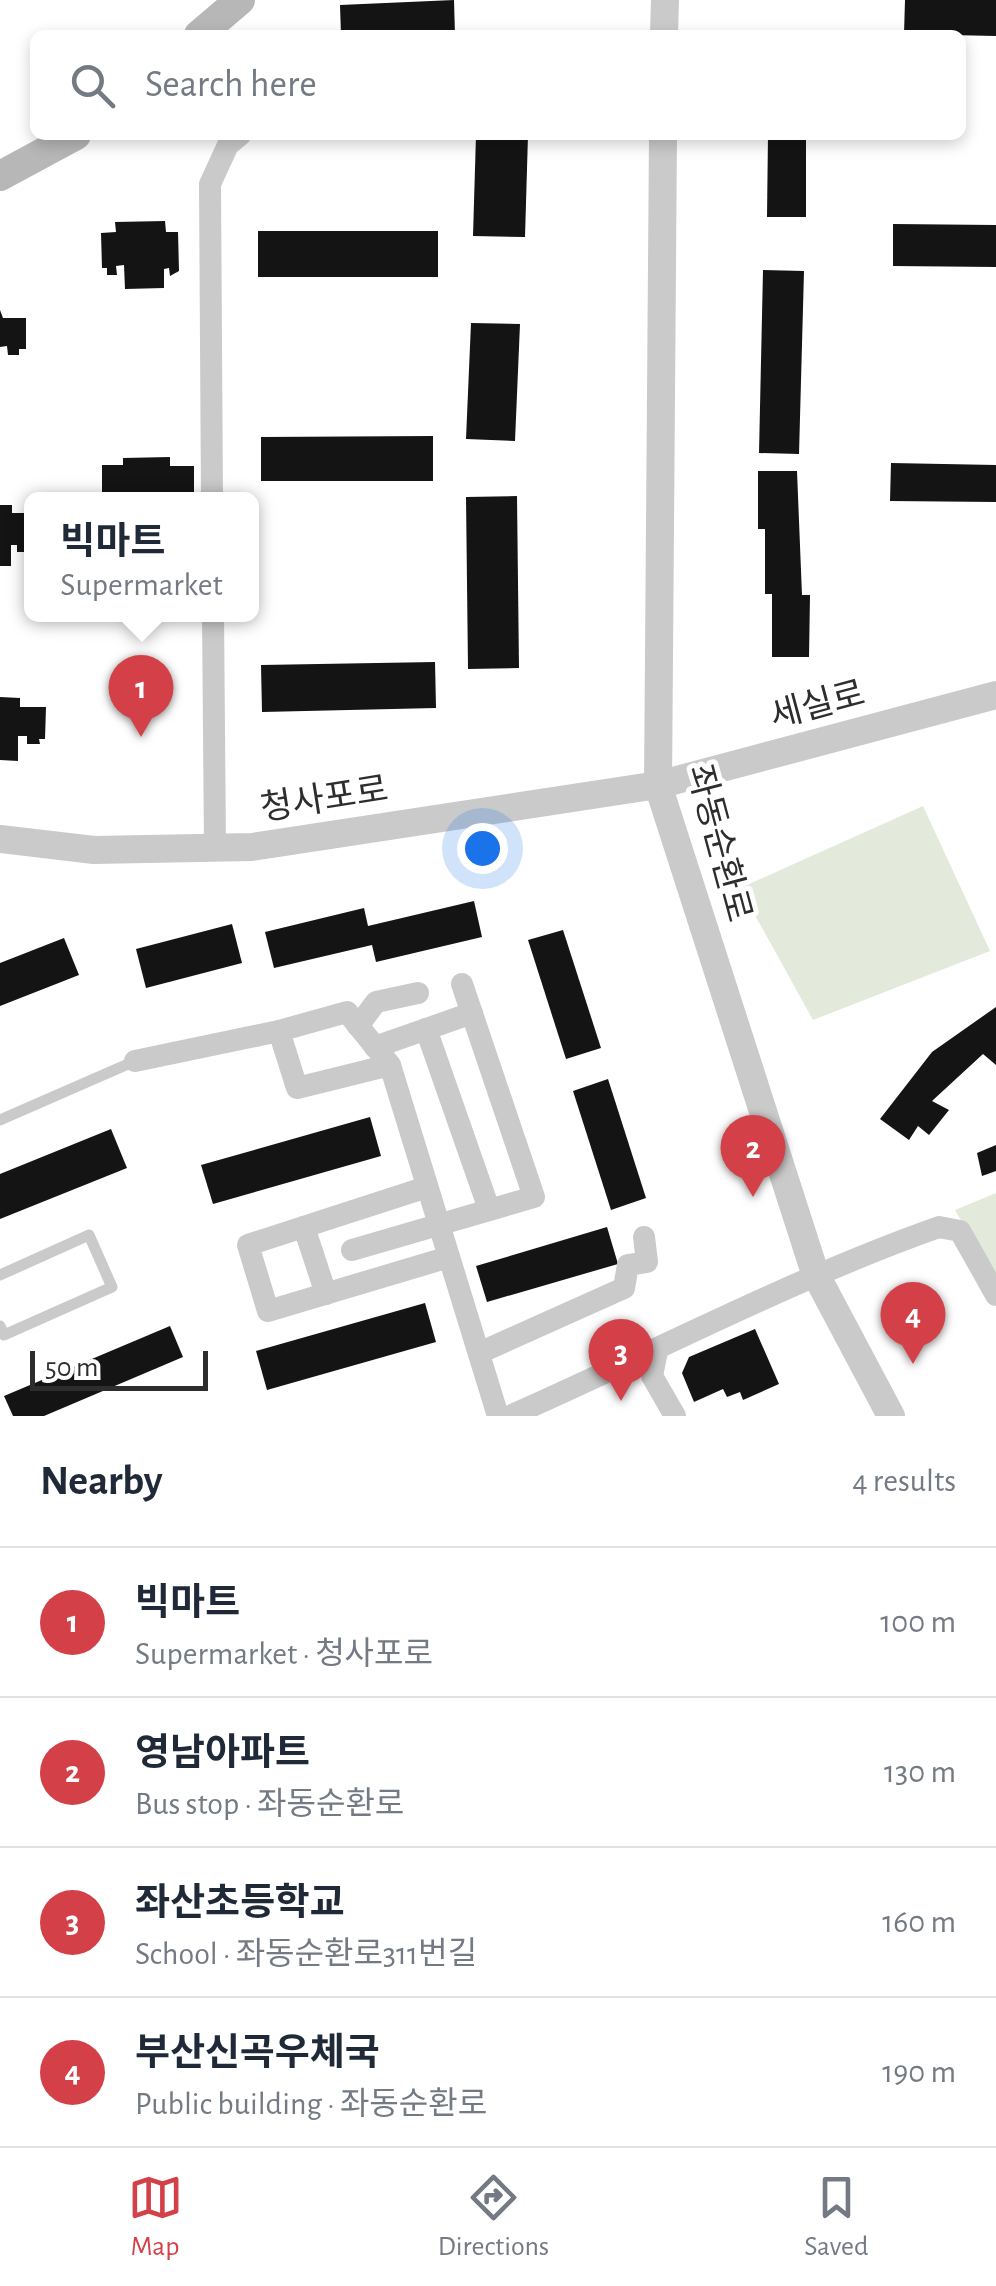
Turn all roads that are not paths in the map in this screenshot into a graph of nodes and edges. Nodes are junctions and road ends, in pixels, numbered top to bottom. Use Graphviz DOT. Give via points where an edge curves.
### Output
graph roads {
  1 [pos="240,0"];
  2 [pos="664,0"];
  3 [pos="209,20"];
  4 [pos="664,30"];
  5 [pos="67,140"];
  6 [pos="234,140"];
  7 [pos="663,140"];
  8 [pos="0,176"];
  9 [pos="212,492"];
  10 [pos="213,622"];
  11 [pos="996,695"];
  12 [pos="658,785"];
  13 [pos="0,839"];
  14 [pos="215,848"];
  15 [pos="462,984"];
  16 [pos="418,993"];
  17 [pos="472,1013"];
  18 [pos="358,1026"];
  19 [pos="426,1029"];
  20 [pos="279,1031"];
  21 [pos="382,1056"];
  22 [pos="135,1060"];
  23 [pos="0,1120"];
  24 [pos="428,1187"];
  25 [pos="489,1209"];
  26 [pos="438,1222"];
  27 [pos="304,1227"];
  28 [pos="644,1236"];
  29 [pos="352,1250"];
  30 [pos="450,1257"];
  31 [pos="815,1274"];
  32 [pos="0,1275"];
  33 [pos="326,1294"];
  34 [pos="996,1295"];
  35 [pos="0,1326"];
  36 [pos="657,1351"];
  37 [pos="479,1353"];
  38 [pos="498,1416"];
  39 [pos="510,1416"];
  40 [pos="675,1416"];
  41 [pos="891,1416"];
  1 -- 3 [label="main road"];
  2 -- 4 [label="street"];
  5 -- 8 [label="main road"];
  6 -- 9 [label="street" via="210,184"];
  7 -- 12 [label="street, 좌동순환로"];
  10 -- 14 [label="street"];
  11 -- 12 [label="street, 세실로"];
  12 -- 14 [label="street, 청사포로"];
  12 -- 31 [label="street, 좌동순환로"];
  13 -- 14 [label="street, 청사포로" via="94,850"];
  15 -- 17 [label="street"];
  16 -- 18 [label="street" via="376,1002"];
  17 -- 19 [label="street"];
  17 -- 25 [label="street" via="534,1197"];
  18 -- 20 [label="street" via="347,1012"];
  18 -- 21 [label="street"];
  19 -- 21 [label="street"];
  19 -- 25 [label="street"];
  20 -- 21 [label="street" via="298,1088"];
  20 -- 22 [label="street"];
  21 -- 24 [label="street"];
  22 -- 23 [label="lane"];
  24 -- 26 [label="street"];
  24 -- 27 [label="street"];
  25 -- 26 [label="street"];
  26 -- 29 [label="street"];
  26 -- 30 [label="street"];
  27 -- 33 [label="street"];
  27 -- 33 [label="street" via="248,1245 268,1310"];
  28 -- 37 [label="street" via="647,1262 628,1265 624,1288"];
  30 -- 33 [label="street"];
  30 -- 37 [label="street"];
  31 -- 34 [label="street" via="950,1226 960,1231"];
  31 -- 36 [label="street"];
  31 -- 41 [label="street, 좌동순환로"];
  32 -- 35 [label="lane" via="89,1234 112,1287 4,1335"];
  36 -- 39 [label="street"];
  36 -- 40 [label="street" via="652,1376"];
  37 -- 38 [label="street"];
}
